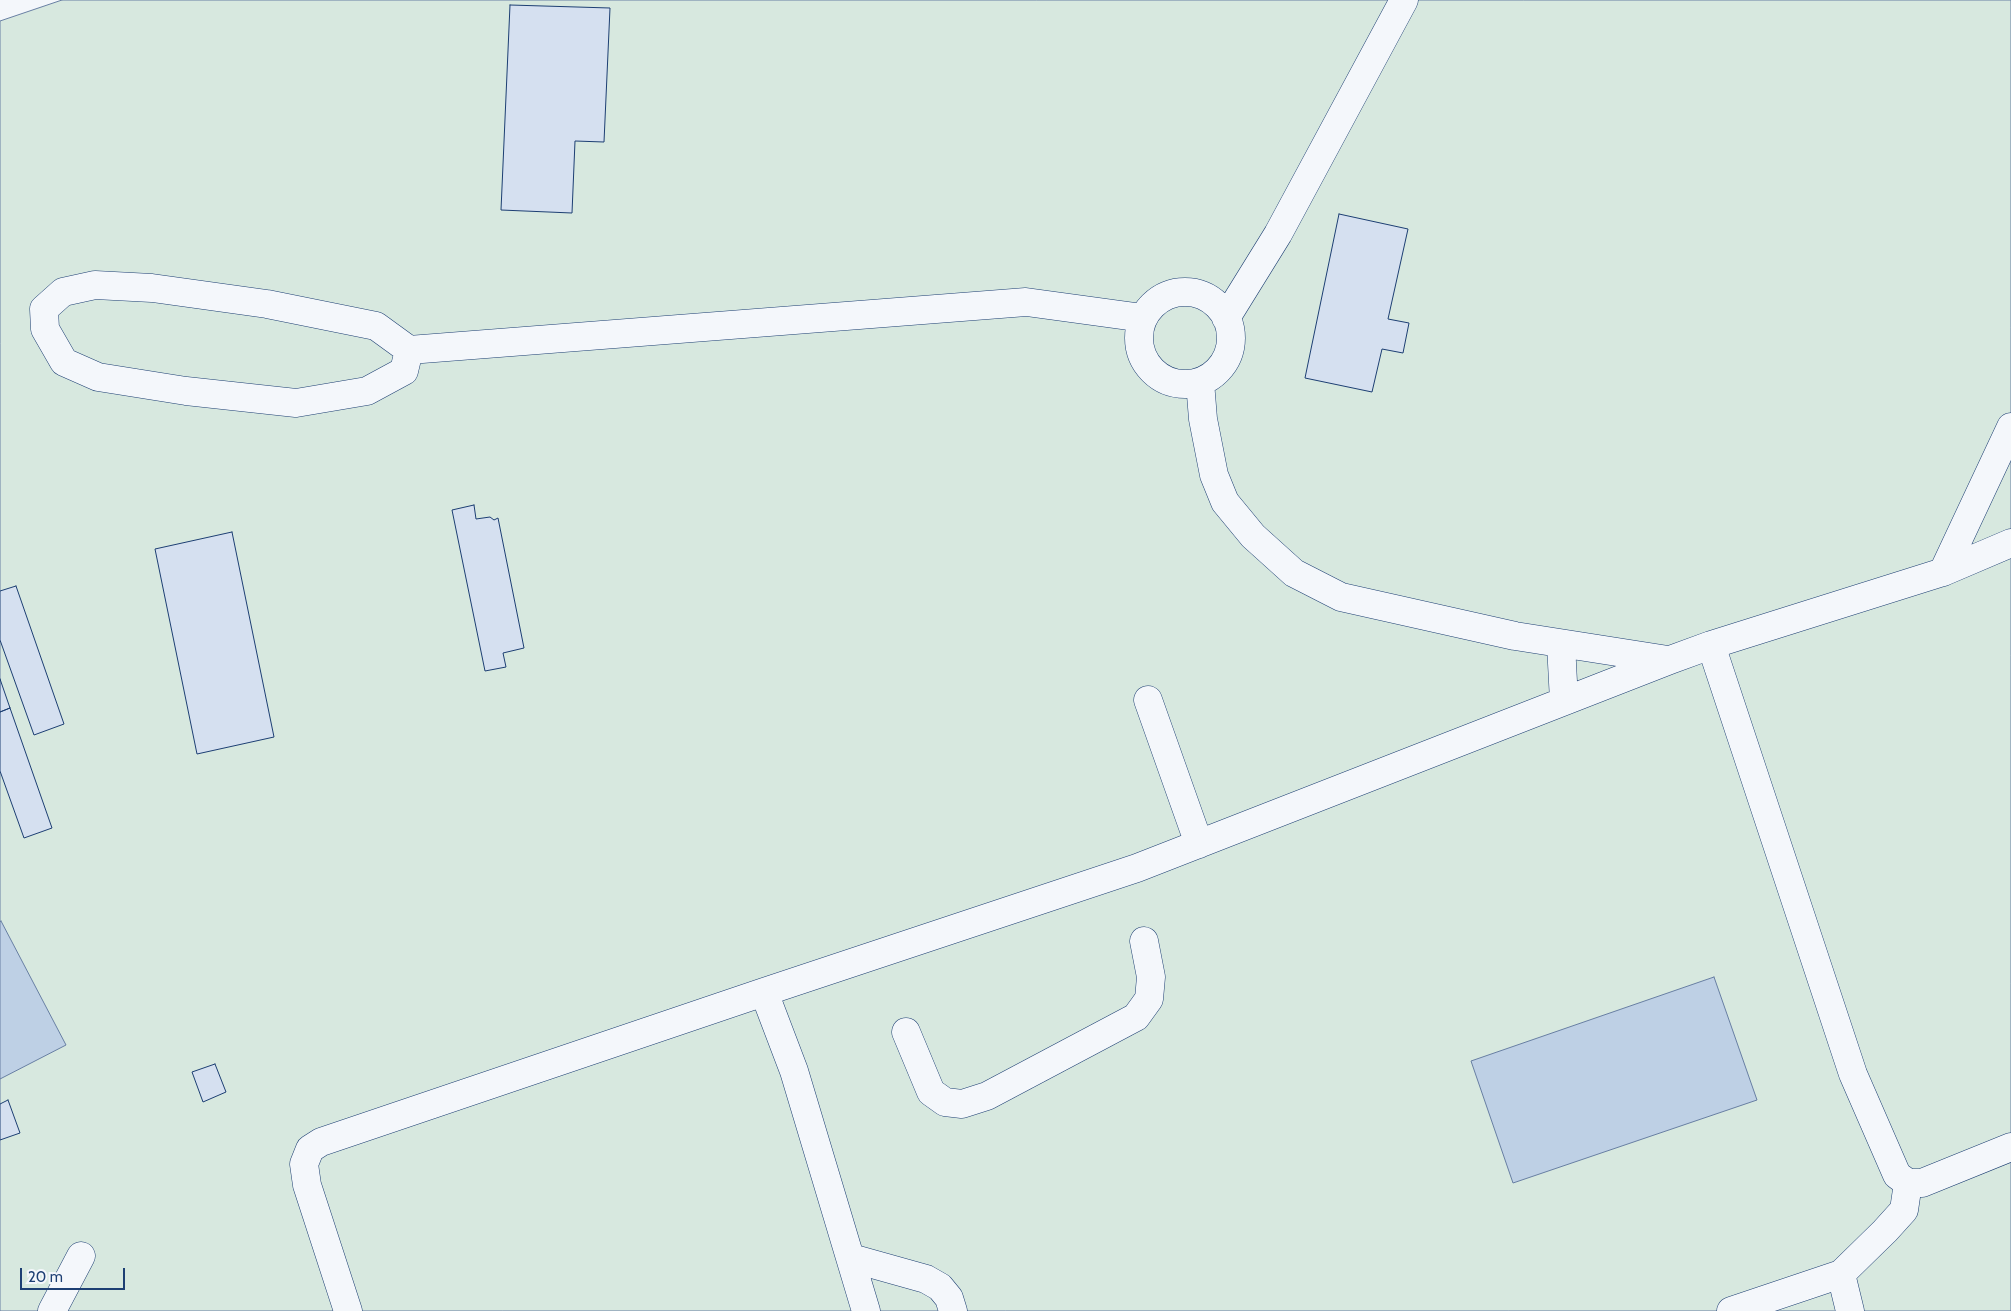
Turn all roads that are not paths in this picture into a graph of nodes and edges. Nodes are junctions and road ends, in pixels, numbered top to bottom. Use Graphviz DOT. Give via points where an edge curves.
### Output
graph roads {
  1 [pos="1404,0"];
  2 [pos="1143,318"];
  3 [pos="1226,318"];
  4 [pos="409,350"];
  5 [pos="1200,382"];
  6 [pos="2011,429"];
  7 [pos="2011,543"];
  8 [pos="1943,572"];
  9 [pos="1561,644"];
  10 [pos="1711,645"];
  11 [pos="1670,660"];
  12 [pos="1148,700"];
  13 [pos="1564,702"];
  14 [pos="1199,844"];
  15 [pos="1144,941"];
  16 [pos="764,992"];
  17 [pos="906,1032"];
  18 [pos="2011,1147"];
  19 [pos="1908,1183"];
  20 [pos="81,1256"];
  21 [pos="850,1258"];
  22 [pos="1840,1274"];
  23 [pos="52,1311"];
  24 [pos="348,1311"];
  25 [pos="866,1311"];
  26 [pos="953,1311"];
  27 [pos="1731,1311"];
  28 [pos="1850,1311"];
  1 -- 3 [label="lane" via="1278,234"];
  2 -- 3 [label="lane" via="1155,302 1174,293 1194,293 1213,302"];
  2 -- 4 [label="lane" via="1026,302"];
  2 -- 5 [label="lane" via="1138,340 1144,361 1159,376 1178,384"];
  3 -- 5 [label="lane" via="1231,336 1228,355 1217,372"];
  4 -- 4 [label="lane" via="404,370 367,391 296,402 186,391 98,377 64,362 45,329 44,309 63,292 95,285 152,288 267,304 376,326"];
  5 -- 9 [label="lane" via="1203,419 1214,475 1225,502 1253,536 1294,573 1341,597"];
  6 -- 8 [label="lane"];
  7 -- 8 [label="lane"];
  8 -- 10 [label="lane"];
  9 -- 11 [label="lane"];
  9 -- 13 [label="lane"];
  10 -- 11 [label="lane"];
  10 -- 19 [label="lane" via="1853,1074 1897,1175"];
  11 -- 13 [label="lane"];
  12 -- 14 [label="lane"];
  13 -- 14 [label="lane"];
  14 -- 16 [label="lane" via="1137,868"];
  15 -- 17 [label="lane" via="1151,977 1149,999 1136,1017 987,1096 962,1104 945,1102 931,1092"];
  16 -- 21 [label="lane" via="794,1071"];
  16 -- 24 [label="lane" via="321,1142 310,1149 304,1164 306,1185"];
  18 -- 19 [label="lane" via="1922,1183"];
  19 -- 22 [label="lane" via="1904,1210"];
  20 -- 23 [label="lane"];
  21 -- 25 [label="lane"];
  21 -- 26 [label="lane" via="926,1279 940,1287 949,1298"];
  22 -- 27 [label="lane"];
  22 -- 28 [label="lane"];
}
